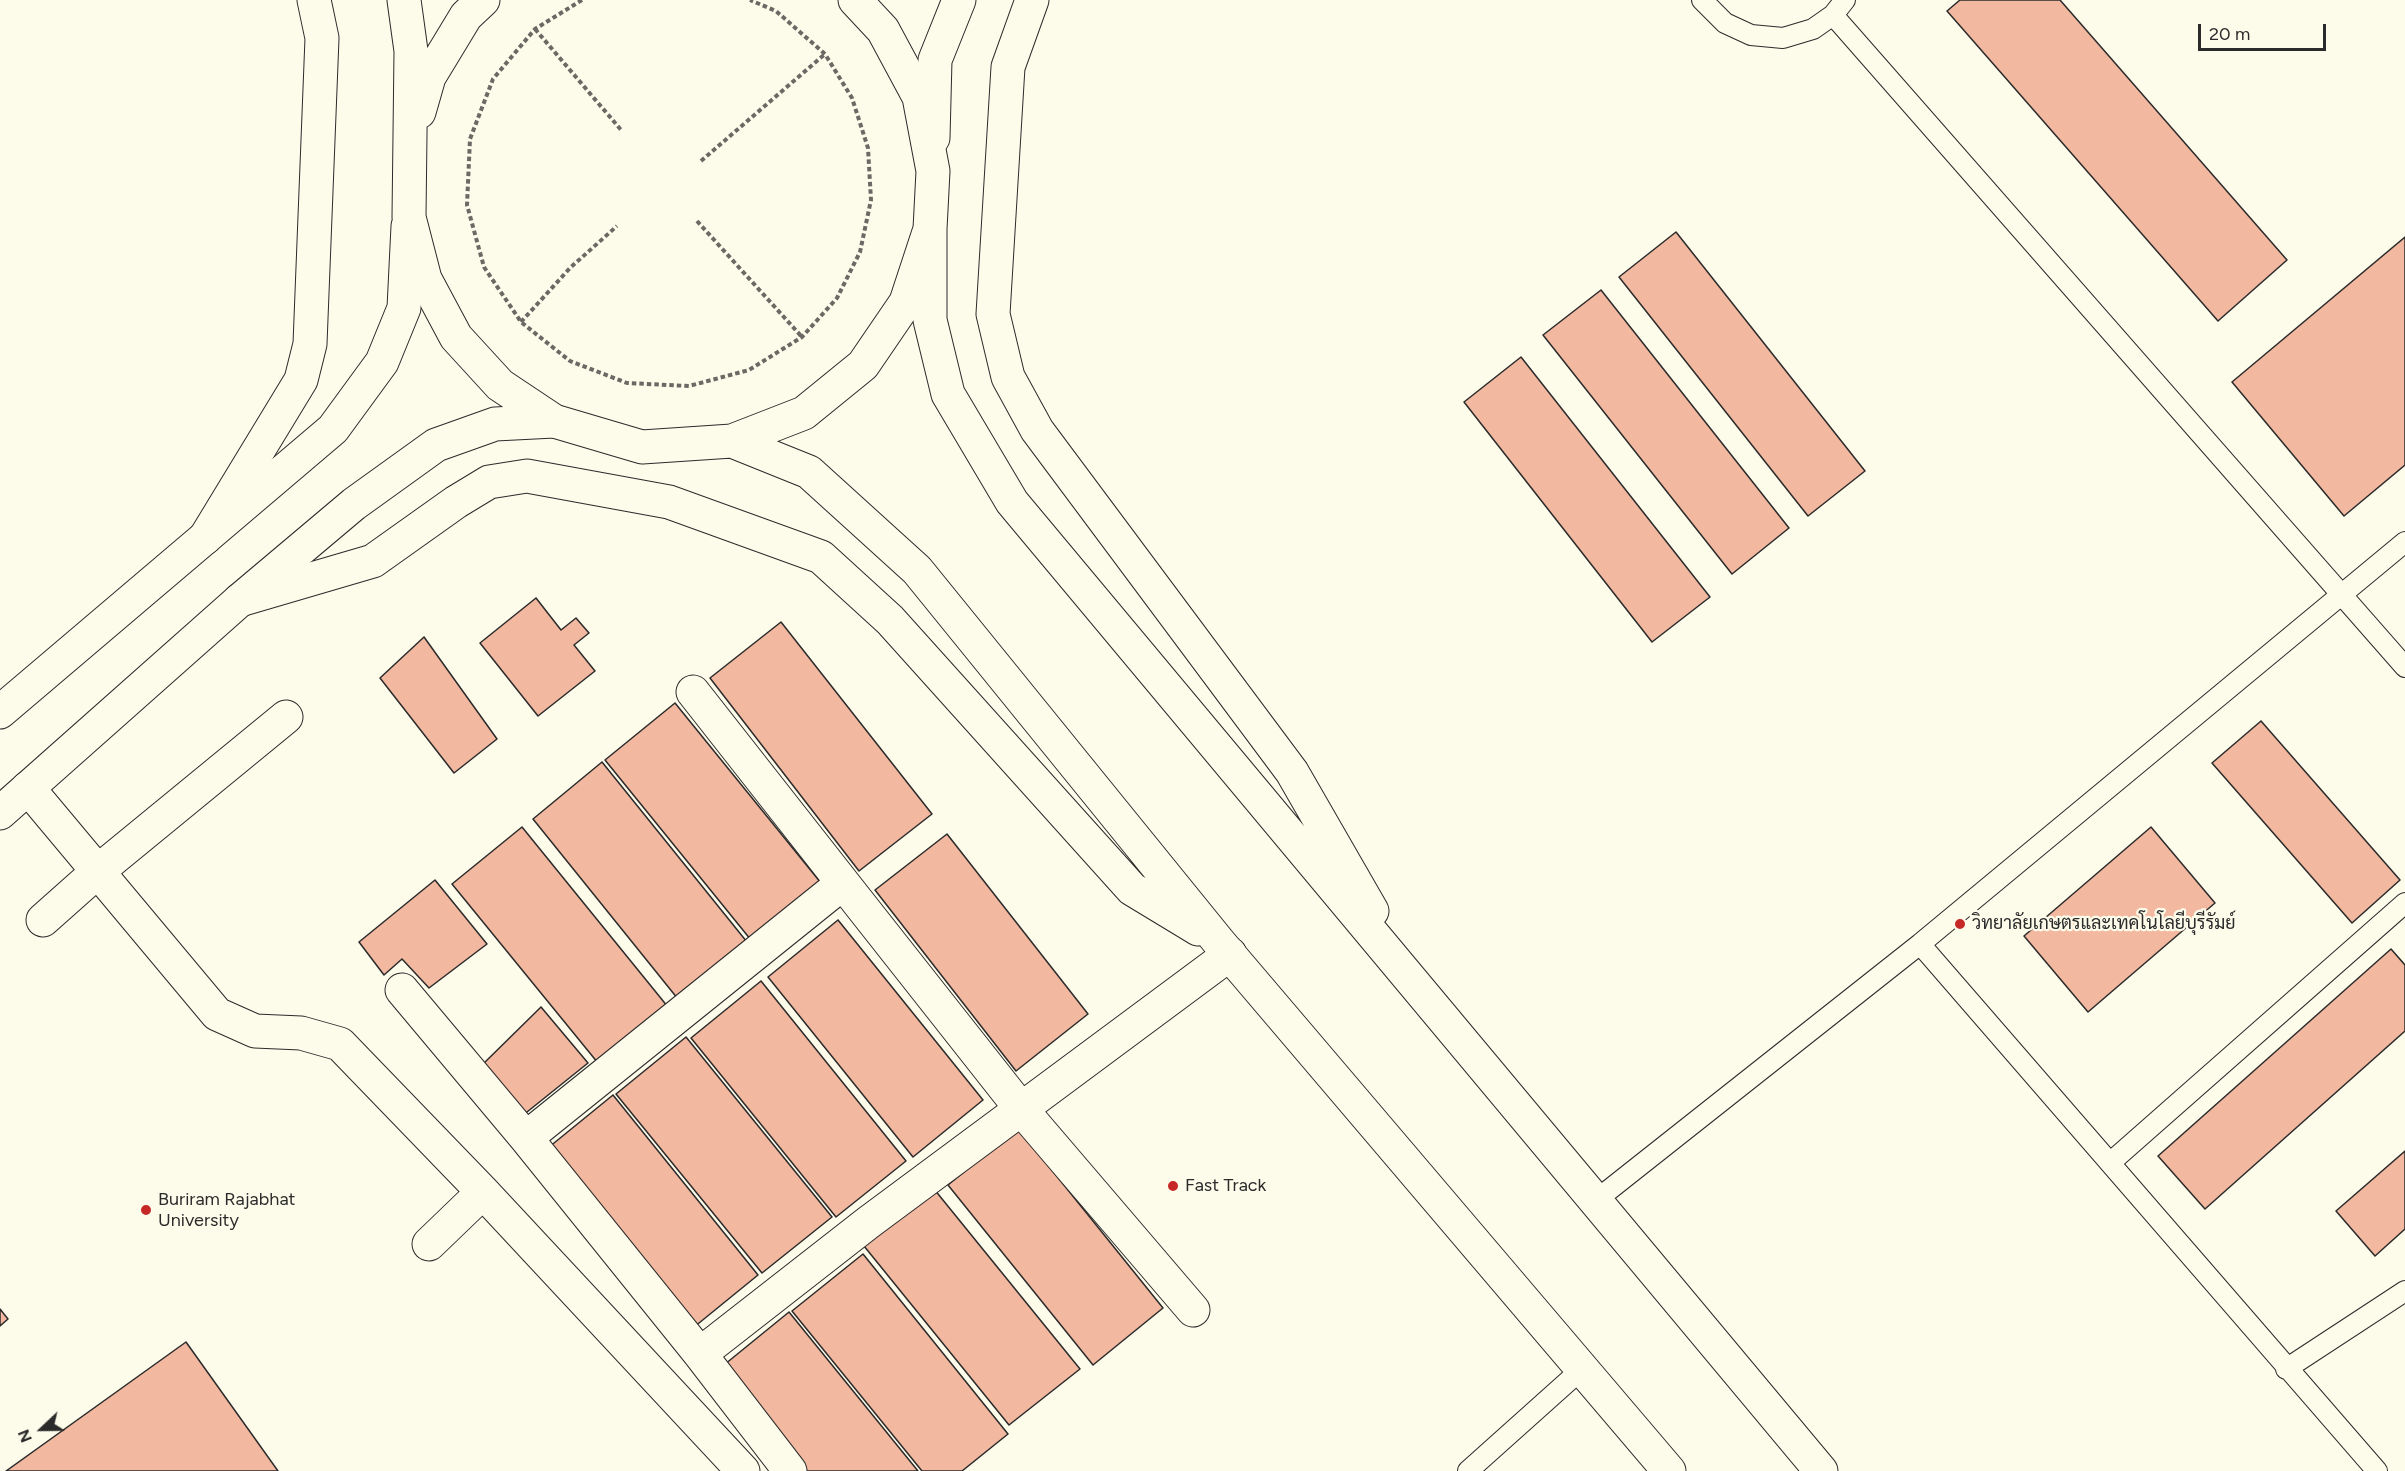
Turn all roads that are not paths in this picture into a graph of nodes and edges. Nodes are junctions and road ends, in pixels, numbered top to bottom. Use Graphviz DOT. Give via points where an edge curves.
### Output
graph roads {
  1 [pos="314,0"];
  2 [pos="404,0"];
  3 [pos="483,0"];
  4 [pos="855,0"];
  5 [pos="958,0"];
  6 [pos="1032,0"];
  7 [pos="1702,0"];
  8 [pos="1839,8"];
  9 [pos="410,145"];
  10 [pos="933,171"];
  11 [pos="409,217"];
  12 [pos="930,228"];
  13 [pos="554,421"];
  14 [pos="732,441"];
  15 [pos="205,538"];
  16 [pos="2405,542"];
  17 [pos="2344,595"];
  18 [pos="240,600"];
  19 [pos="2405,667"];
  20 [pos="693,692"];
  21 [pos="0,712"];
  22 [pos="286,717"];
  23 [pos="28,788"];
  24 [pos="0,813"];
  25 [pos="97,872"];
  26 [pos="843,884"];
  27 [pos="2405,903"];
  28 [pos="43,920"];
  29 [pos="1920,944"];
  30 [pos="1224,947"];
  31 [pos="1417,989"];
  32 [pos="402,990"];
  33 [pos="1022,1110"];
  34 [pos="526,1138"];
  35 [pos="2111,1162"];
  36 [pos="483,1192"];
  37 [pos="1595,1201"];
  38 [pos="429,1244"];
  39 [pos="2405,1291"];
  40 [pos="1193,1310"];
  41 [pos="700,1354"];
  42 [pos="1583,1368"];
  43 [pos="2286,1369"];
  44 [pos="743,1471"];
  45 [pos="790,1471"];
  46 [pos="1468,1471"];
  47 [pos="1669,1471"];
  48 [pos="1821,1471"];
  49 [pos="2377,1471"];
  1 -- 15 [label="main road" via="322,38 310,344 301,380"];
  2 -- 9 [label="main road" via="411,51"];
  3 -- 9 [label="main road" via="466,16 429,77"];
  4 -- 10 [label="main road" via="883,30 919,97"];
  5 -- 10 [label="main road" via="935,60"];
  6 -- 31 [label="main road" via="1008,67 993,314 1008,377 1037,430 1292,772"];
  7 -- 8 [label="lane" via="1725,23 1751,35 1782,38 1813,29"];
  8 -- 17 [label="lane"];
  9 -- 11 [label="main road"];
  10 -- 12 [label="main road"];
  11 -- 13 [label="main road" via="425,279 456,337 500,385"];
  11 -- 15 [label="main road" via="404,308 382,362 333,429"];
  12 -- 14 [label="main road" via="906,302 864,365 804,413"];
  12 -- 31 [label="main road" via="930,320 948,394 1012,502"];
  13 -- 14 [label="main road" via="642,447"];
  13 -- 18 [label="main road" via="495,424 436,445 354,504"];
  14 -- 30 [label="main road" via="809,472 917,570"];
  15 -- 21 [label="main road"];
  16 -- 17 [label="lane"];
  17 -- 19 [label="lane"];
  17 -- 29 [label="lane"];
  18 -- 23 [label="main road"];
  18 -- 30 [label="main road" via="373,561 489,482 527,477 669,502 821,557 890,620 1132,889"];
  20 -- 26 [label="main road"];
  22 -- 25 [label="main road"];
  23 -- 24 [label="main road"];
  23 -- 25 [label="main road"];
  25 -- 28 [label="main road"];
  25 -- 36 [label="main road" via="217,1014 255,1031 302,1033 340,1044"];
  26 -- 33 [label="main road"];
  26 -- 34 [label="main road"];
  27 -- 35 [label="lane"];
  29 -- 35 [label="lane"];
  29 -- 37 [label="lane"];
  30 -- 33 [label="main road"];
  30 -- 42 [label="main road"];
  31 -- 37 [label="main road"];
  32 -- 34 [label="main road"];
  33 -- 40 [label="main road"];
  33 -- 41 [label="main road" via="869,1222"];
  34 -- 41 [label="main road"];
  35 -- 43 [label="lane"];
  36 -- 38 [label="main road"];
  36 -- 44 [label="main road"];
  37 -- 48 [label="main road"];
  39 -- 43 [label="lane"];
  41 -- 45 [label="main road"];
  42 -- 46 [label="lane"];
  42 -- 47 [label="main road"];
  43 -- 49 [label="lane"];
}
